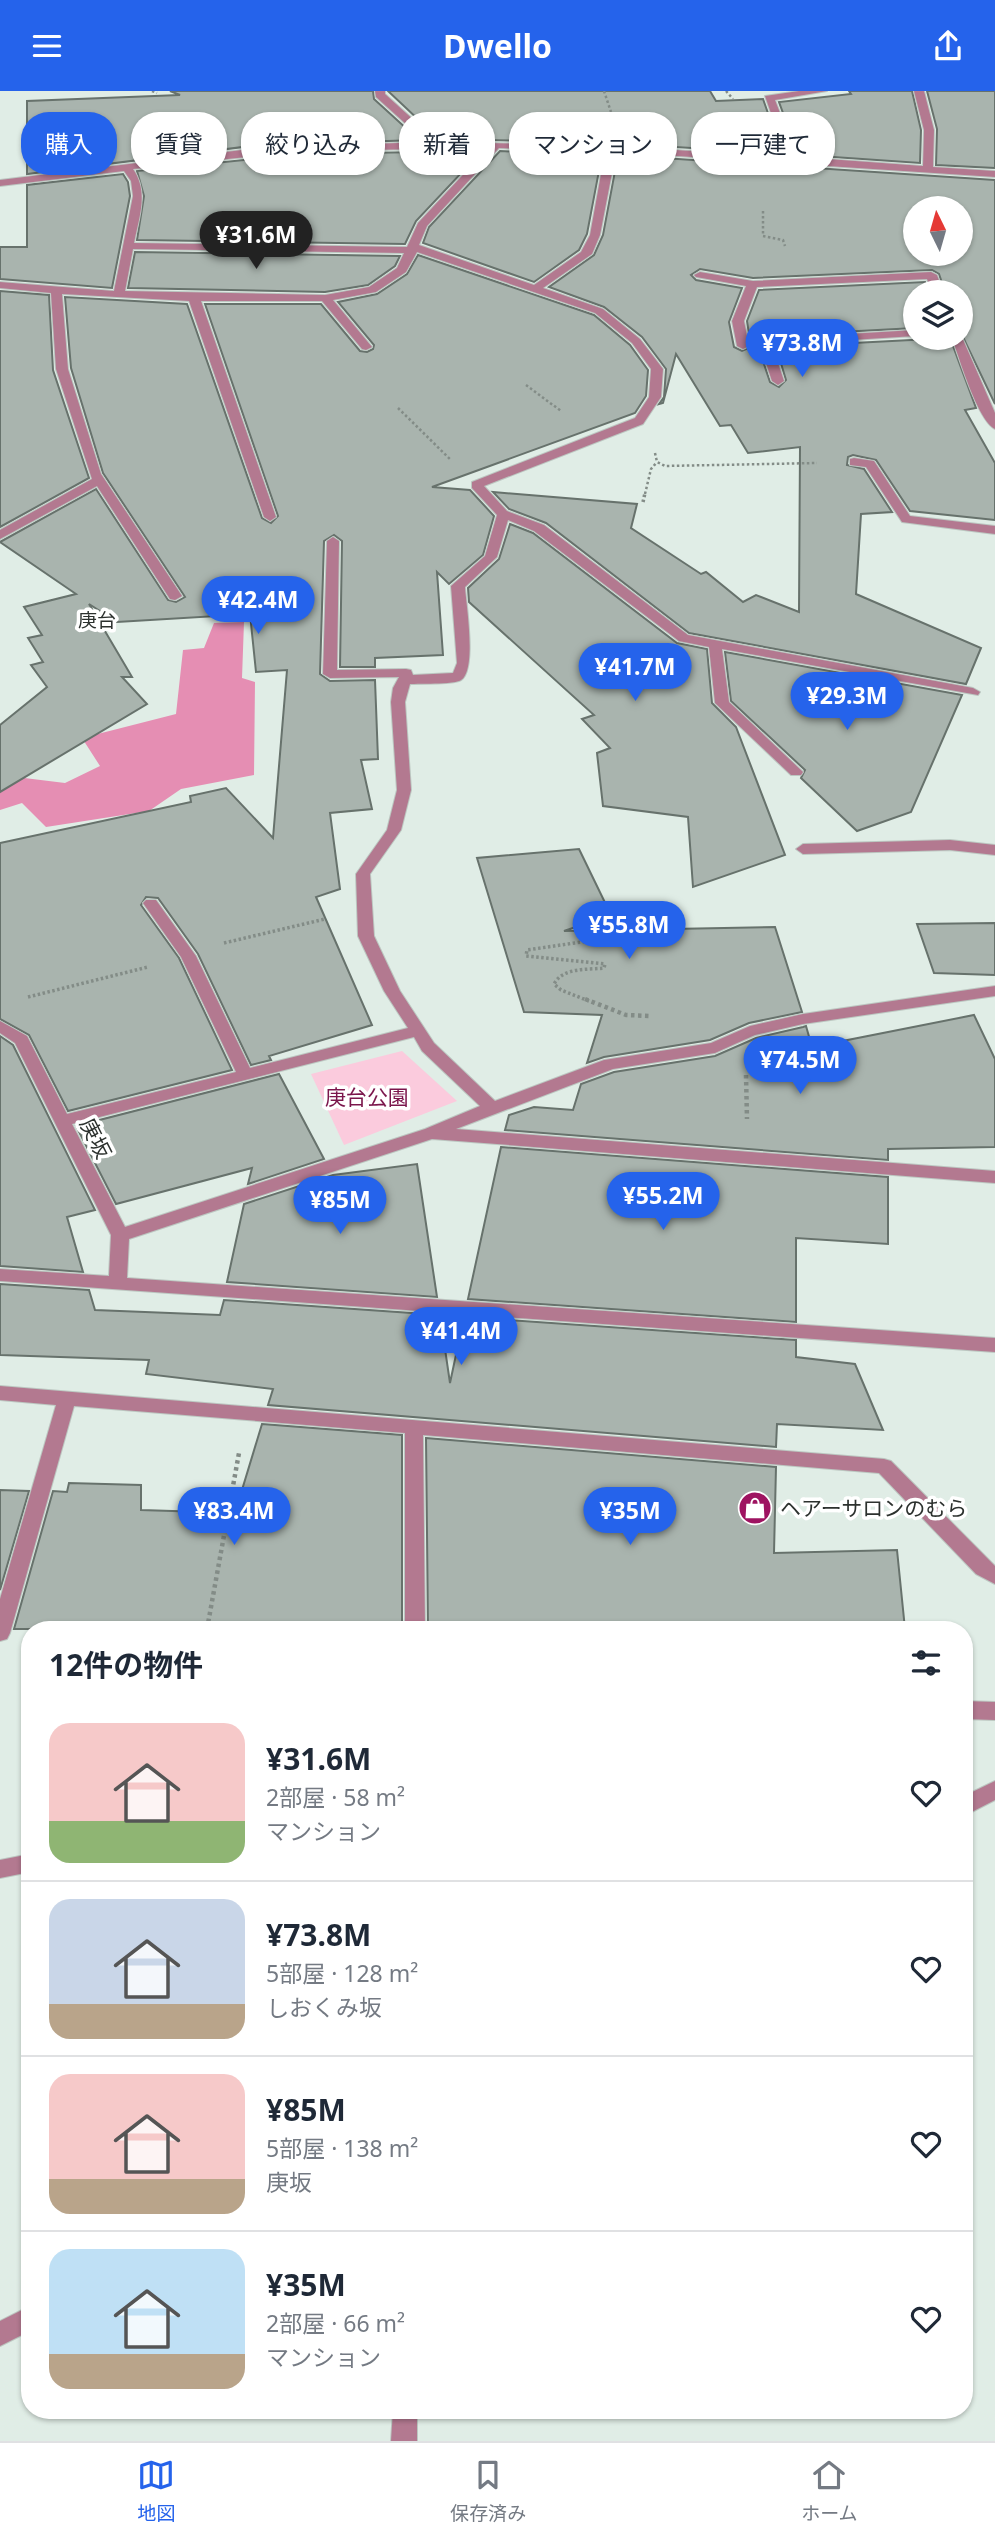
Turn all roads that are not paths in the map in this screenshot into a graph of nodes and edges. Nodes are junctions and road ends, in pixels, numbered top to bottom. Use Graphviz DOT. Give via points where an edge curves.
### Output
graph roads {
  1 [pos="380,91"];
  2 [pos="822,91"];
  3 [pos="919,91"];
  4 [pos="399,112"];
  5 [pos="775,112"];
  6 [pos="399,145"];
  7 [pos="497,145"];
  8 [pos="509,146"];
  9 [pos="835,162"];
  10 [pos="127,168"];
  11 [pos="928,169"];
  12 [pos="995,174"];
  13 [pos="606,175"];
  14 [pos="0,183"];
  15 [pos="128,246"];
  16 [pos="413,248"];
  17 [pos="700,275"];
  18 [pos="933,280"];
  19 [pos="752,284"];
  20 [pos="0,285"];
  21 [pos="536,288"];
  22 [pos="55,290"];
  23 [pos="119,295"];
  24 [pos="194,298"];
  25 [pos="326,298"];
  26 [pos="781,330"];
  27 [pos="739,333"];
  28 [pos="903,334"];
  29 [pos="743,346"];
  30 [pos="366,348"];
  31 [pos="962,350"];
  32 [pos="778,381"];
  33 [pos="639,421"];
  34 [pos="995,425"];
  35 [pos="648,433"];
  36 [pos="854,463"];
  37 [pos="99,480"];
  38 [pos="503,514"];
  39 [pos="270,517"];
  40 [pos="995,530"];
  41 [pos="0,535"];
  42 [pos="333,541"];
  43 [pos="175,596"];
  44 [pos="716,644"];
  45 [pos="406,680"];
  46 [pos="973,692"];
  47 [pos="796,772"];
  48 [pos="803,849"];
  49 [pos="995,850"];
  50 [pos="151,903"];
  51 [pos="995,992"];
  52 [pos="0,1025"];
  53 [pos="418,1031"];
  54 [pos="245,1075"];
  55 [pos="492,1108"];
  56 [pos="62,1121"];
  57 [pos="431,1133"];
  58 [pos="995,1177"];
  59 [pos="120,1235"];
  60 [pos="0,1275"];
  61 [pos="118,1283"];
  62 [pos="995,1345"];
  63 [pos="0,1393"];
  64 [pos="67,1399"];
  65 [pos="414,1427"];
  66 [pos="995,1576"];
  67 [pos="415,1621"];
  68 [pos="0,1633"];
  69 [pos="973,1710"];
  70 [pos="995,1711"];
  71 [pos="995,1790"];
  72 [pos="973,1802"];
  73 [pos="21,1864"];
  74 [pos="0,1868"];
  75 [pos="21,2323"];
  76 [pos="0,2334"];
  77 [pos="405,2419"];
  78 [pos="404,2441"];
  1 -- 4 [label="street"];
  2 -- 5 [label="street" via="769,98"];
  3 -- 11 [label="street" via="929,130"];
  6 -- 10 [label="street" via="273,149"];
  7 -- 8 [label="street"];
  7 -- 16 [label="street" via="422,225"];
  9 -- 11 [label="street"];
  10 -- 14 [label="street"];
  10 -- 15 [label="street" via="136,181 138,196"];
  11 -- 12 [label="street"];
  13 -- 21 [label="street" via="595,235 586,254"];
  15 -- 16 [label="street"];
  15 -- 23 [label="street"];
  16 -- 21 [label="street"];
  16 -- 25 [label="street" via="402,270 372,290"];
  17 -- 19 [label="street"];
  18 -- 19 [label="street" via="931,275"];
  19 -- 27 [label="street" via="738,321"];
  20 -- 22 [label="street"];
  21 -- 33 [label="street" via="598,311 636,341 657,369 655,397"];
  22 -- 23 [label="street"];
  22 -- 37 [label="street" via="62,369"];
  23 -- 24 [label="street"];
  24 -- 25 [label="street"];
  24 -- 39 [label="street"];
  25 -- 30 [label="street"];
  26 -- 27 [label="street"];
  27 -- 29 [label="street"];
  28 -- 32 [label="street" via="765,342"];
  31 -- 34 [label="street"];
  33 -- 35 [label="street"];
  33 -- 38 [label="street" via="477,485"];
  36 -- 40 [label="street" via="870,464 906,519"];
  37 -- 41 [label="street"];
  37 -- 43 [label="street"];
  38 -- 44 [label="street" via="538,528 684,638"];
  38 -- 45 [label="street" via="491,557 458,586 464,663 458,677"];
  42 -- 45 [label="street" via="330,674 406,673"];
  44 -- 46 [label="street"];
  44 -- 47 [label="street" via="722,703"];
  45 -- 53 [label="street" via="397,702 404,790 394,830 363,874 366,936 392,991"];
  48 -- 49 [label="street" via="950,845"];
  50 -- 54 [label="street" via="187,955"];
  51 -- 55 [label="street" via="803,1019 750,1031 720,1046 610,1064"];
  52 -- 56 [label="street, 庚坂" via="21,1040"];
  53 -- 54 [label="street"];
  53 -- 55 [label="street" via="428,1047"];
  54 -- 56 [label="street"];
  55 -- 57 [label="street"];
  56 -- 59 [label="street, 庚坂"];
  57 -- 58 [label="street"];
  57 -- 59 [label="street"];
  59 -- 61 [label="street, 庚坂"];
  60 -- 61 [label="street"];
  61 -- 62 [label="street"];
  63 -- 64 [label="street"];
  64 -- 65 [label="street"];
  64 -- 68 [label="street"];
  65 -- 66 [label="street" via="884,1466 983,1570"];
  65 -- 67 [label="street"];
  69 -- 70 [label="street"];
  71 -- 72 [label="street"];
  73 -- 74 [label="street"];
  75 -- 76 [label="street"];
  77 -- 78 [label="street"];
}
